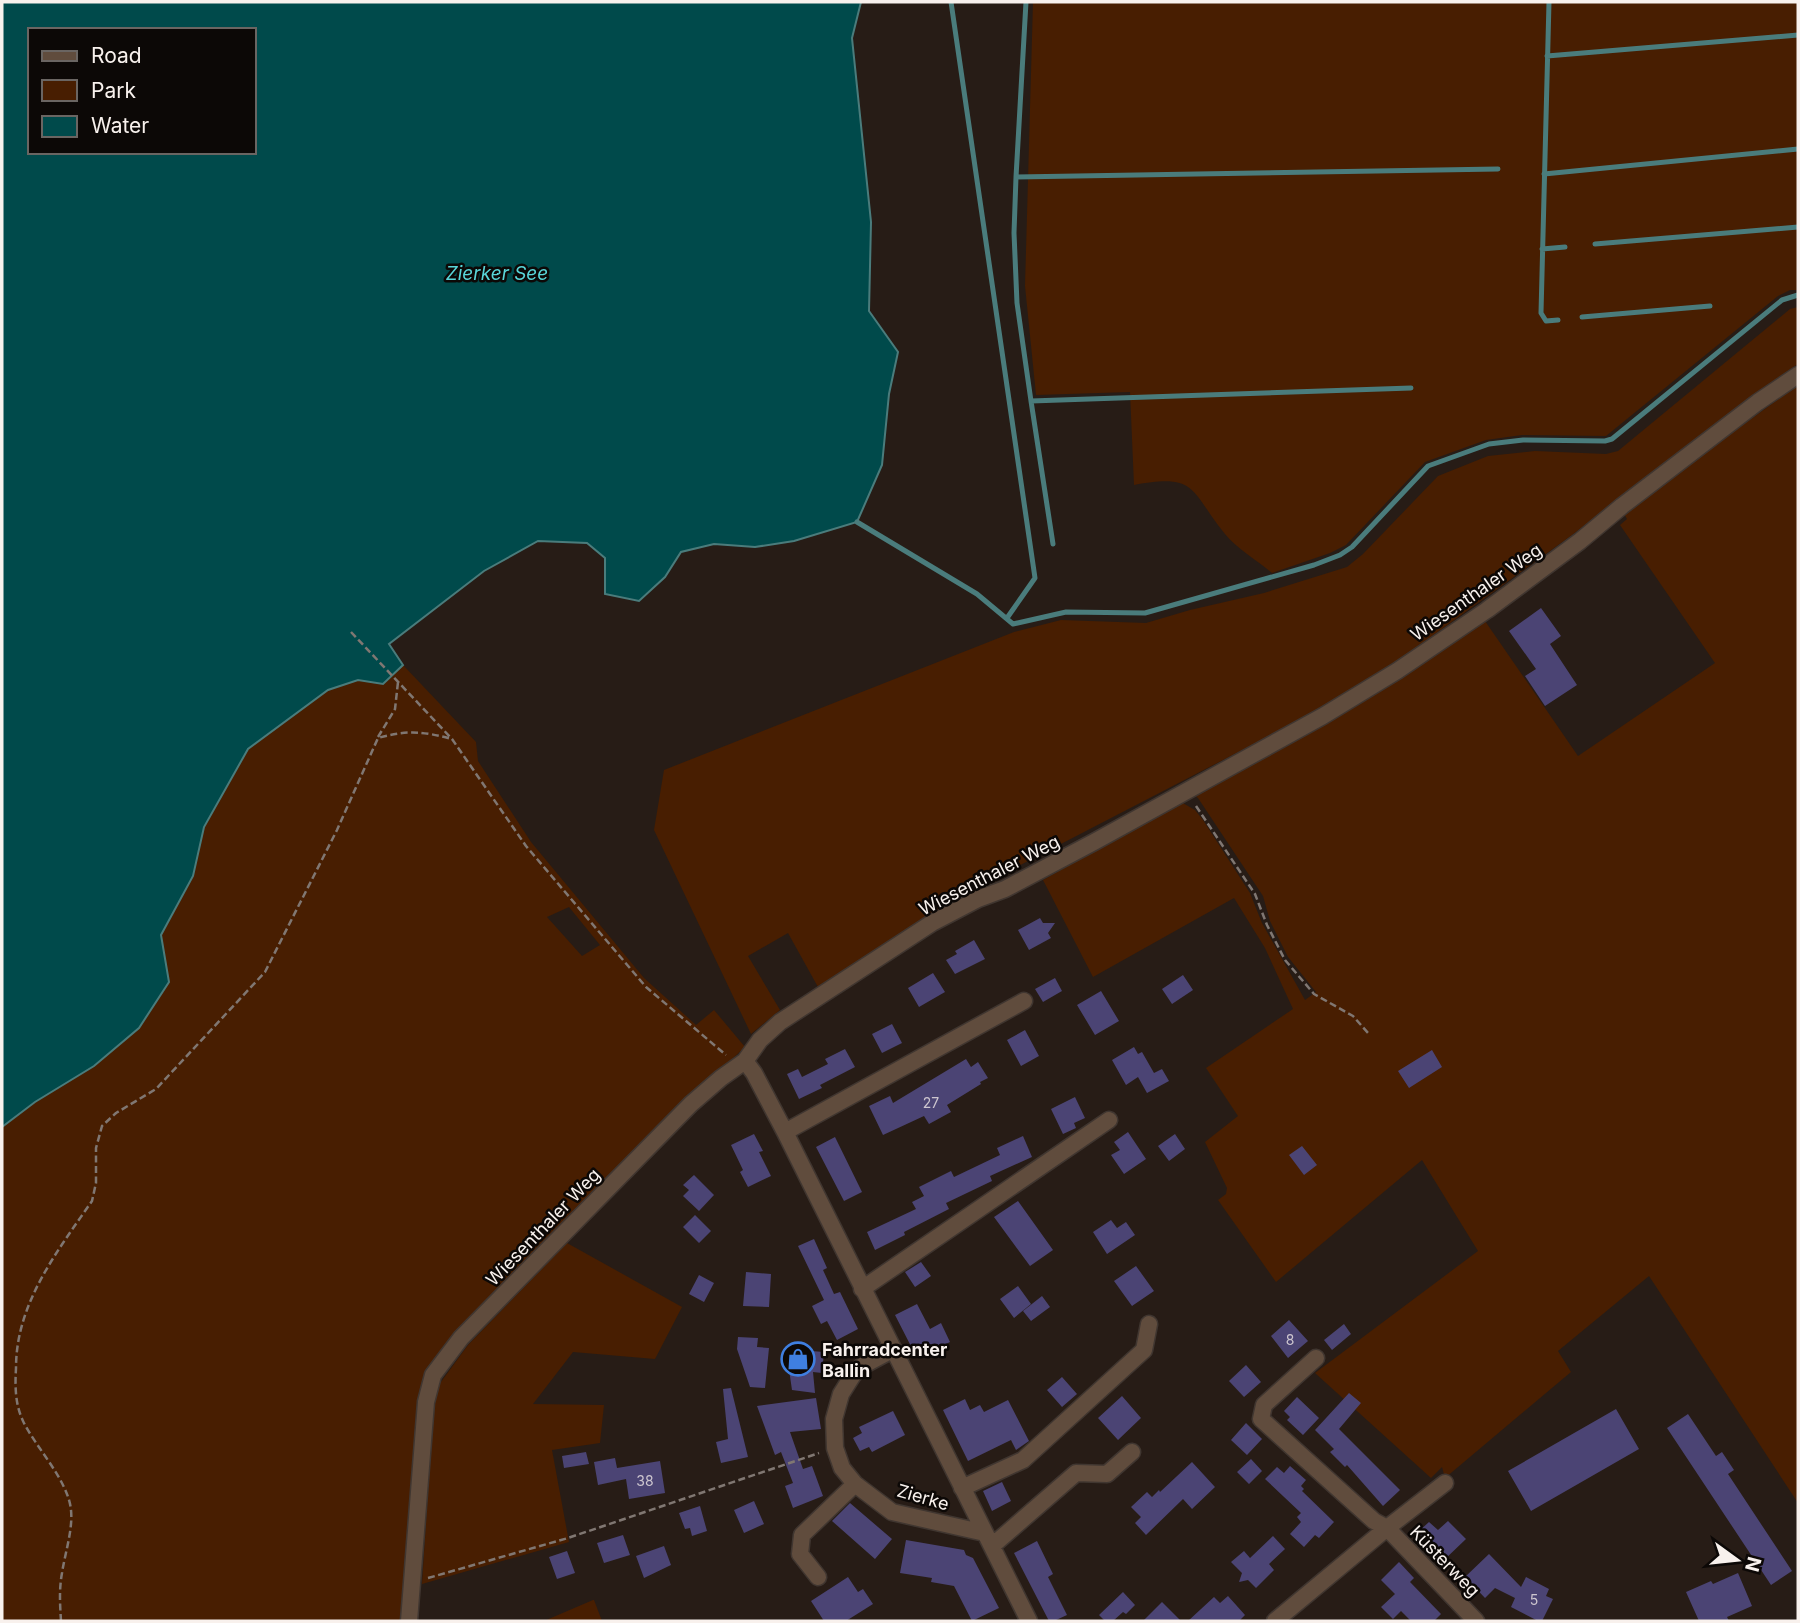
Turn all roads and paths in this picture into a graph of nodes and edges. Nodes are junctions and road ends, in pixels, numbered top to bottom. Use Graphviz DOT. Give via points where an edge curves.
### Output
graph roads {
  1 [pos="1798,375"];
  2 [pos="351,632"];
  3 [pos="398,682"];
  4 [pos="378,738"];
  5 [pos="452,739"];
  6 [pos="1185,792"];
  7 [pos="1024,1002"];
  8 [pos="1369,1034"];
  9 [pos="723,1052"];
  10 [pos="745,1061"];
  11 [pos="1109,1120"];
  12 [pos="785,1132"];
  13 [pos="862,1289"];
  14 [pos="1149,1324"];
  15 [pos="892,1350"];
  16 [pos="1316,1358"];
  17 [pos="835,1448"];
  18 [pos="1132,1452"];
  19 [pos="1444,1483"];
  20 [pos="855,1484"];
  21 [pos="962,1488"];
  22 [pos="1387,1528"];
  23 [pos="988,1540"];
  24 [pos="818,1577"];
  25 [pos="412,1582"];
  26 [pos="61,1621"];
  27 [pos="409,1621"];
  28 [pos="1029,1621"];
  29 [pos="1275,1621"];
  30 [pos="1476,1621"];
  1 -- 6 [label="street, Wiesenthaler Weg" via="1398,671"];
  2 -- 3 [label="path"];
  3 -- 4 [label="path" via="395,709"];
  3 -- 5 [label="path"];
  4 -- 5 [label="path" via="424,732"];
  4 -- 26 [label="path" via="337,831 265,972 156,1089 102,1126 92,1201 24,1313 15,1348 18,1405 65,1489 71,1510 61,1576"];
  5 -- 9 [label="path" via="526,846 646,987"];
  6 -- 8 [label="path" via="1255,894 1286,960 1314,994 1353,1016"];
  6 -- 10 [label="street, Wiesenthaler Weg" via="932,923 780,1023"];
  7 -- 12 [label="street"];
  10 -- 12 [label="street, Zierke"];
  10 -- 25 [label="street, Wiesenthaler Weg" via="664,1131 461,1338 433,1375 426,1402"];
  11 -- 13 [label="street"];
  12 -- 13 [label="street, Zierke"];
  13 -- 15 [label="street, Zierke"];
  14 -- 21 [label="street" via="1144,1350 1023,1460"];
  15 -- 17 [label="street, Zierke" via="853,1375 834,1419"];
  15 -- 21 [label="street, Zierke"];
  16 -- 22 [label="street" via="1264,1405 1261,1419"];
  17 -- 20 [label="street, Zierke" via="842,1468"];
  17 -- 25 [label="path" via="555,1542"];
  18 -- 23 [label="street" via="1107,1474 1076,1474"];
  19 -- 22 [label="street"];
  20 -- 23 [label="street, Zierke" via="892,1512"];
  20 -- 24 [label="street" via="802,1535 800,1554"];
  21 -- 23 [label="street, Zierke"];
  22 -- 29 [label="street"];
  22 -- 30 [label="street, Küsterweg"];
  23 -- 28 [label="street, Zierke"];
  25 -- 27 [label="street, Wiesenthaler Weg"];
}
